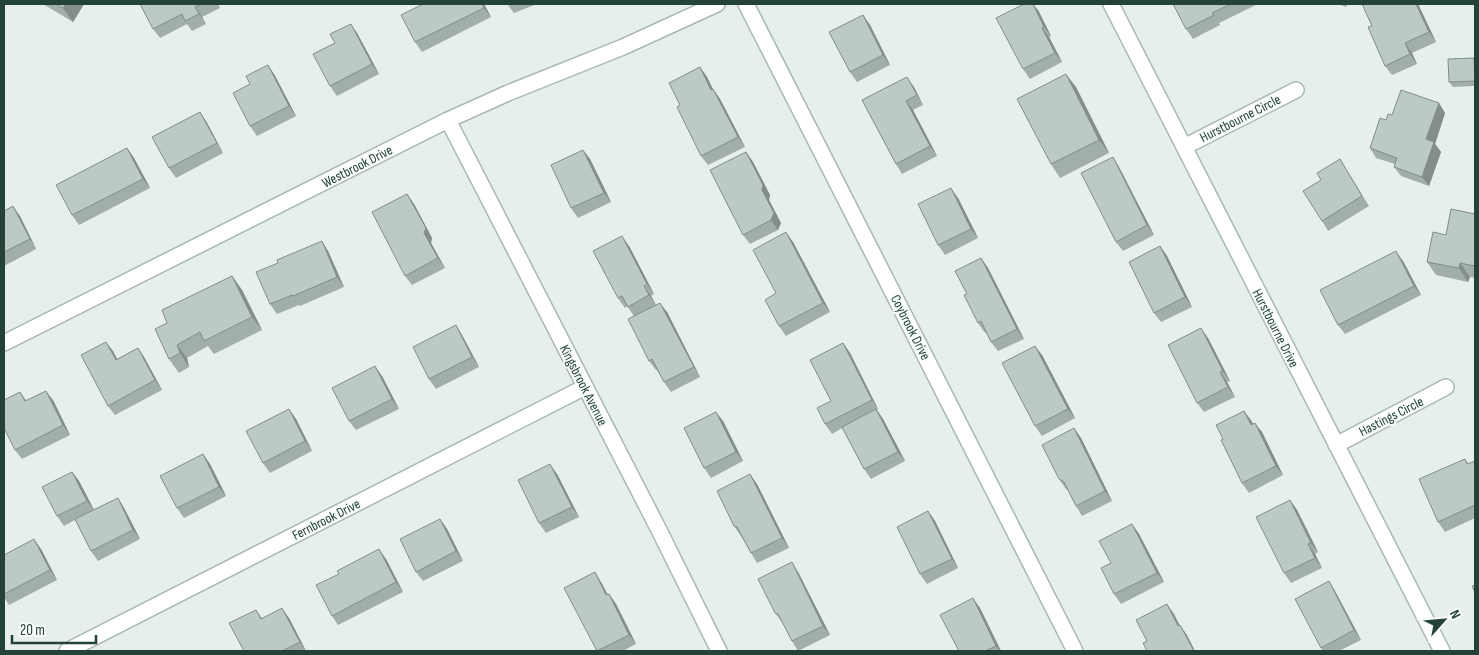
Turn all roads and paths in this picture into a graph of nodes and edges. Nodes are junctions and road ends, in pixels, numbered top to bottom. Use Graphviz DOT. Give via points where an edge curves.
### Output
graph roads {
  1 [pos="717,4"];
  2 [pos="746,4"];
  3 [pos="1111,4"];
  4 [pos="1296,90"];
  5 [pos="448,120"];
  6 [pos="1184,147"];
  7 [pos="4,343"];
  8 [pos="585,387"];
  9 [pos="1446,387"];
  10 [pos="1336,445"];
  11 [pos="67,651"];
  12 [pos="719,651"];
  13 [pos="1075,651"];
  14 [pos="1442,651"];
  1 -- 5 [label="street, Westbrook Drive"];
  2 -- 13 [label="street, Coybrook Drive"];
  3 -- 6 [label="street, Hurstbourne Drive"];
  4 -- 6 [label="street, Hurstbourne Circle"];
  5 -- 7 [label="street, Westbrook Drive"];
  5 -- 8 [label="street, Kingsbrook Avenue"];
  6 -- 10 [label="street, Hurstbourne Drive"];
  8 -- 11 [label="street, Fernbrook Drive"];
  8 -- 12 [label="street, Kingsbrook Avenue"];
  9 -- 10 [label="street, Hastings Circle"];
  10 -- 14 [label="street, Hurstbourne Drive"];
}
